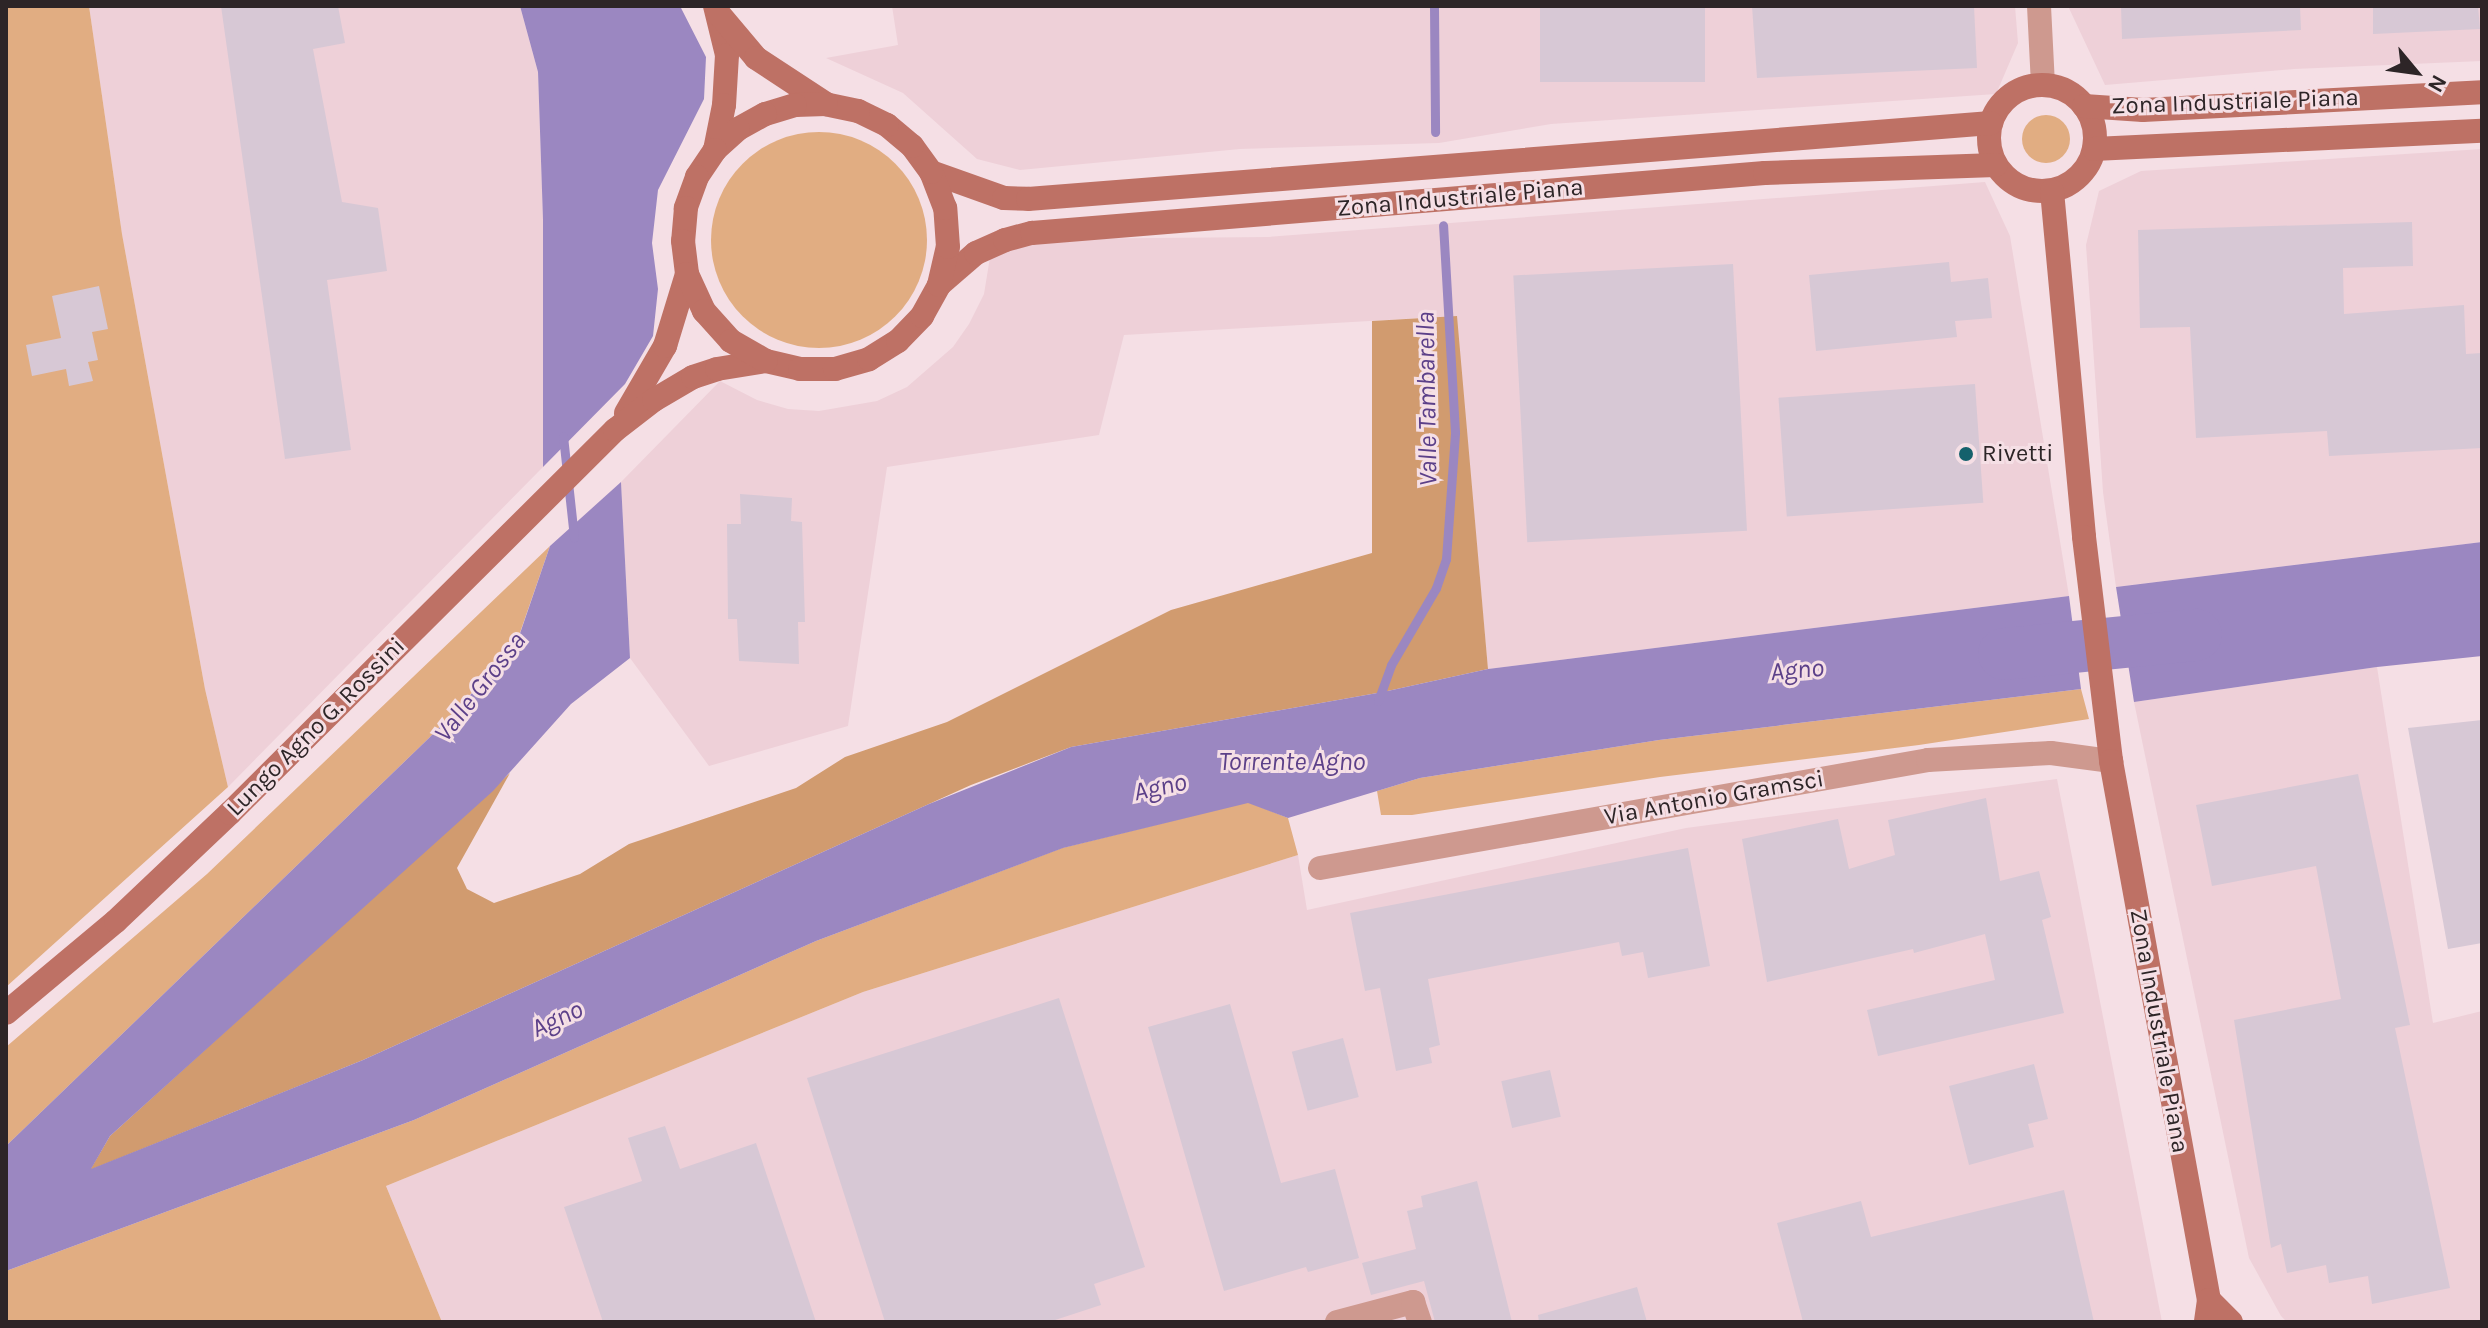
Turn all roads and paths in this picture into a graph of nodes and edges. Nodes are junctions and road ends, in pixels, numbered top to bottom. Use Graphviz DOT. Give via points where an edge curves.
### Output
graph roads {
  1 [pos="2039,6"];
  2 [pos="716,9"];
  3 [pos="2043,85"];
  4 [pos="2482,92"];
  5 [pos="826,104"];
  6 [pos="2084,106"];
  7 [pos="1991,123"];
  8 [pos="2482,131"];
  9 [pos="2094,149"];
  10 [pos="715,150"];
  11 [pos="1996,165"];
  12 [pos="931,172"];
  13 [pos="2052,191"];
  14 [pos="687,274"];
  15 [pos="939,285"];
  16 [pos="766,361"];
  17 [pos="615,430"];
  18 [pos="2111,761"];
  19 [pos="1320,868"];
  20 [pos="6,1013"];
  21 [pos="2207,1311"];
  22 [pos="1416,1312"];
  23 [pos="1337,1322"];
  24 [pos="2231,1322"];
  1 -- 3 [label="street"];
  2 -- 5 [label="main road" via="756,58"];
  2 -- 10 [label="main road" via="727,55"];
  3 -- 6 [label="main road, Zona Industriale Piana" via="2061,89"];
  3 -- 7 [label="main road" via="2013,94"];
  4 -- 6 [label="main road, Zona Industriale Piana" via="2143,110"];
  5 -- 10 [label="main road, Zona Industriale Piana" via="795,105 765,114"];
  5 -- 12 [label="main road, Zona Industriale Piana" via="887,125"];
  6 -- 9 [label="main road, Zona Industriale Piana" via="2092,120"];
  7 -- 11 [label="main road"];
  7 -- 12 [label="main road, Zona Industriale Piana" via="1028,199 1004,198"];
  8 -- 9 [label="main road, Zona Industriale Piana"];
  9 -- 13 [label="main road, Zona Industriale Piana" via="2081,174"];
  10 -- 14 [label="main road, Zona Industriale Piana" via="697,177 686,208"];
  11 -- 13 [label="main road" via="2022,187"];
  11 -- 15 [label="main road, Zona Industriale Piana" via="1765,173 1032,233 976,253"];
  12 -- 15 [label="main road, Zona Industriale Piana" via="945,208 948,247"];
  13 -- 18 [label="main road, Zona Industriale Piana"];
  14 -- 16 [label="main road, Zona Industriale Piana" via="704,311 731,341"];
  14 -- 17 [label="main road" via="665,346"];
  15 -- 16 [label="main road, Zona Industriale Piana" via="922,316 898,341 869,359 823,369"];
  16 -- 17 [label="main road" via="693,377"];
  17 -- 20 [label="main road, Lungo Agno G. Rossini" via="230,813 116,921"];
  18 -- 19 [label="street, Via Antonio Gramsci" via="2051,753 1928,760"];
  18 -- 21 [label="main road, Zona Industriale Piana"];
  21 -- 24 [label="main road"];
  22 -- 23 [label="street"];
}
